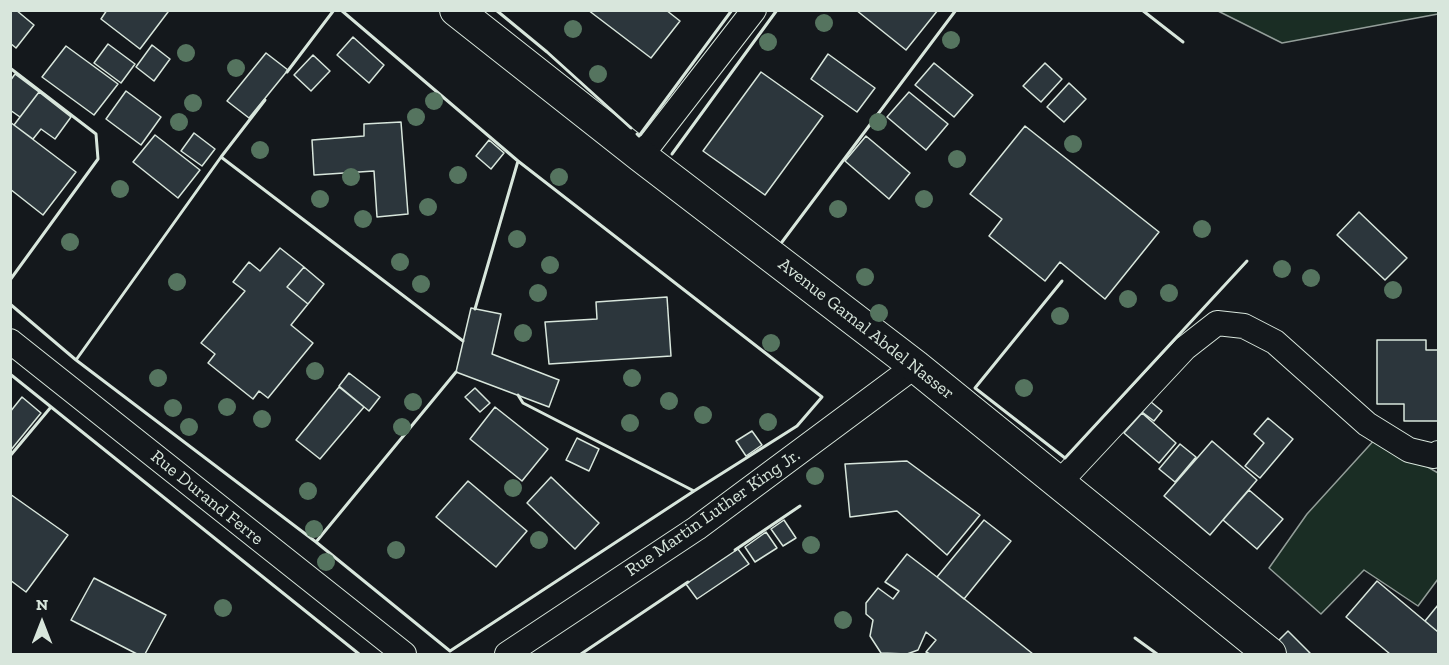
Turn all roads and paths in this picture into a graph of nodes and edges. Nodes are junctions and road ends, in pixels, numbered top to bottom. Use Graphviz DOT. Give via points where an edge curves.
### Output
graph roads {
  1 [pos="456,10"];
  2 [pos="754,10"];
  3 [pos="640,156"];
  4 [pos="10,341"];
  5 [pos="915,366"];
  6 [pos="1438,453"];
  7 [pos="1060,482"];
  8 [pos="404,654"];
  9 [pos="507,654"];
  10 [pos="1270,654"];
  1 -- 3 [label="street, Avenue Gamal Abdel Nasser"];
  2 -- 3 [label="street"];
  3 -- 5 [label="street, Avenue Gamal Abdel Nasser"];
  4 -- 8 [label="street, Rue Durand Ferre"];
  5 -- 7 [label="street, Avenue Gamal Abdel Nasser"];
  5 -- 9 [label="street, Rue Martin Luther King Jr." via="697,528"];
  6 -- 7 [label="street" via="1434,456 1409,450 1367,424 1275,342 1244,326 1217,323 1185,348"];
  7 -- 10 [label="street, Avenue Gamal Abdel Nasser"];
}
